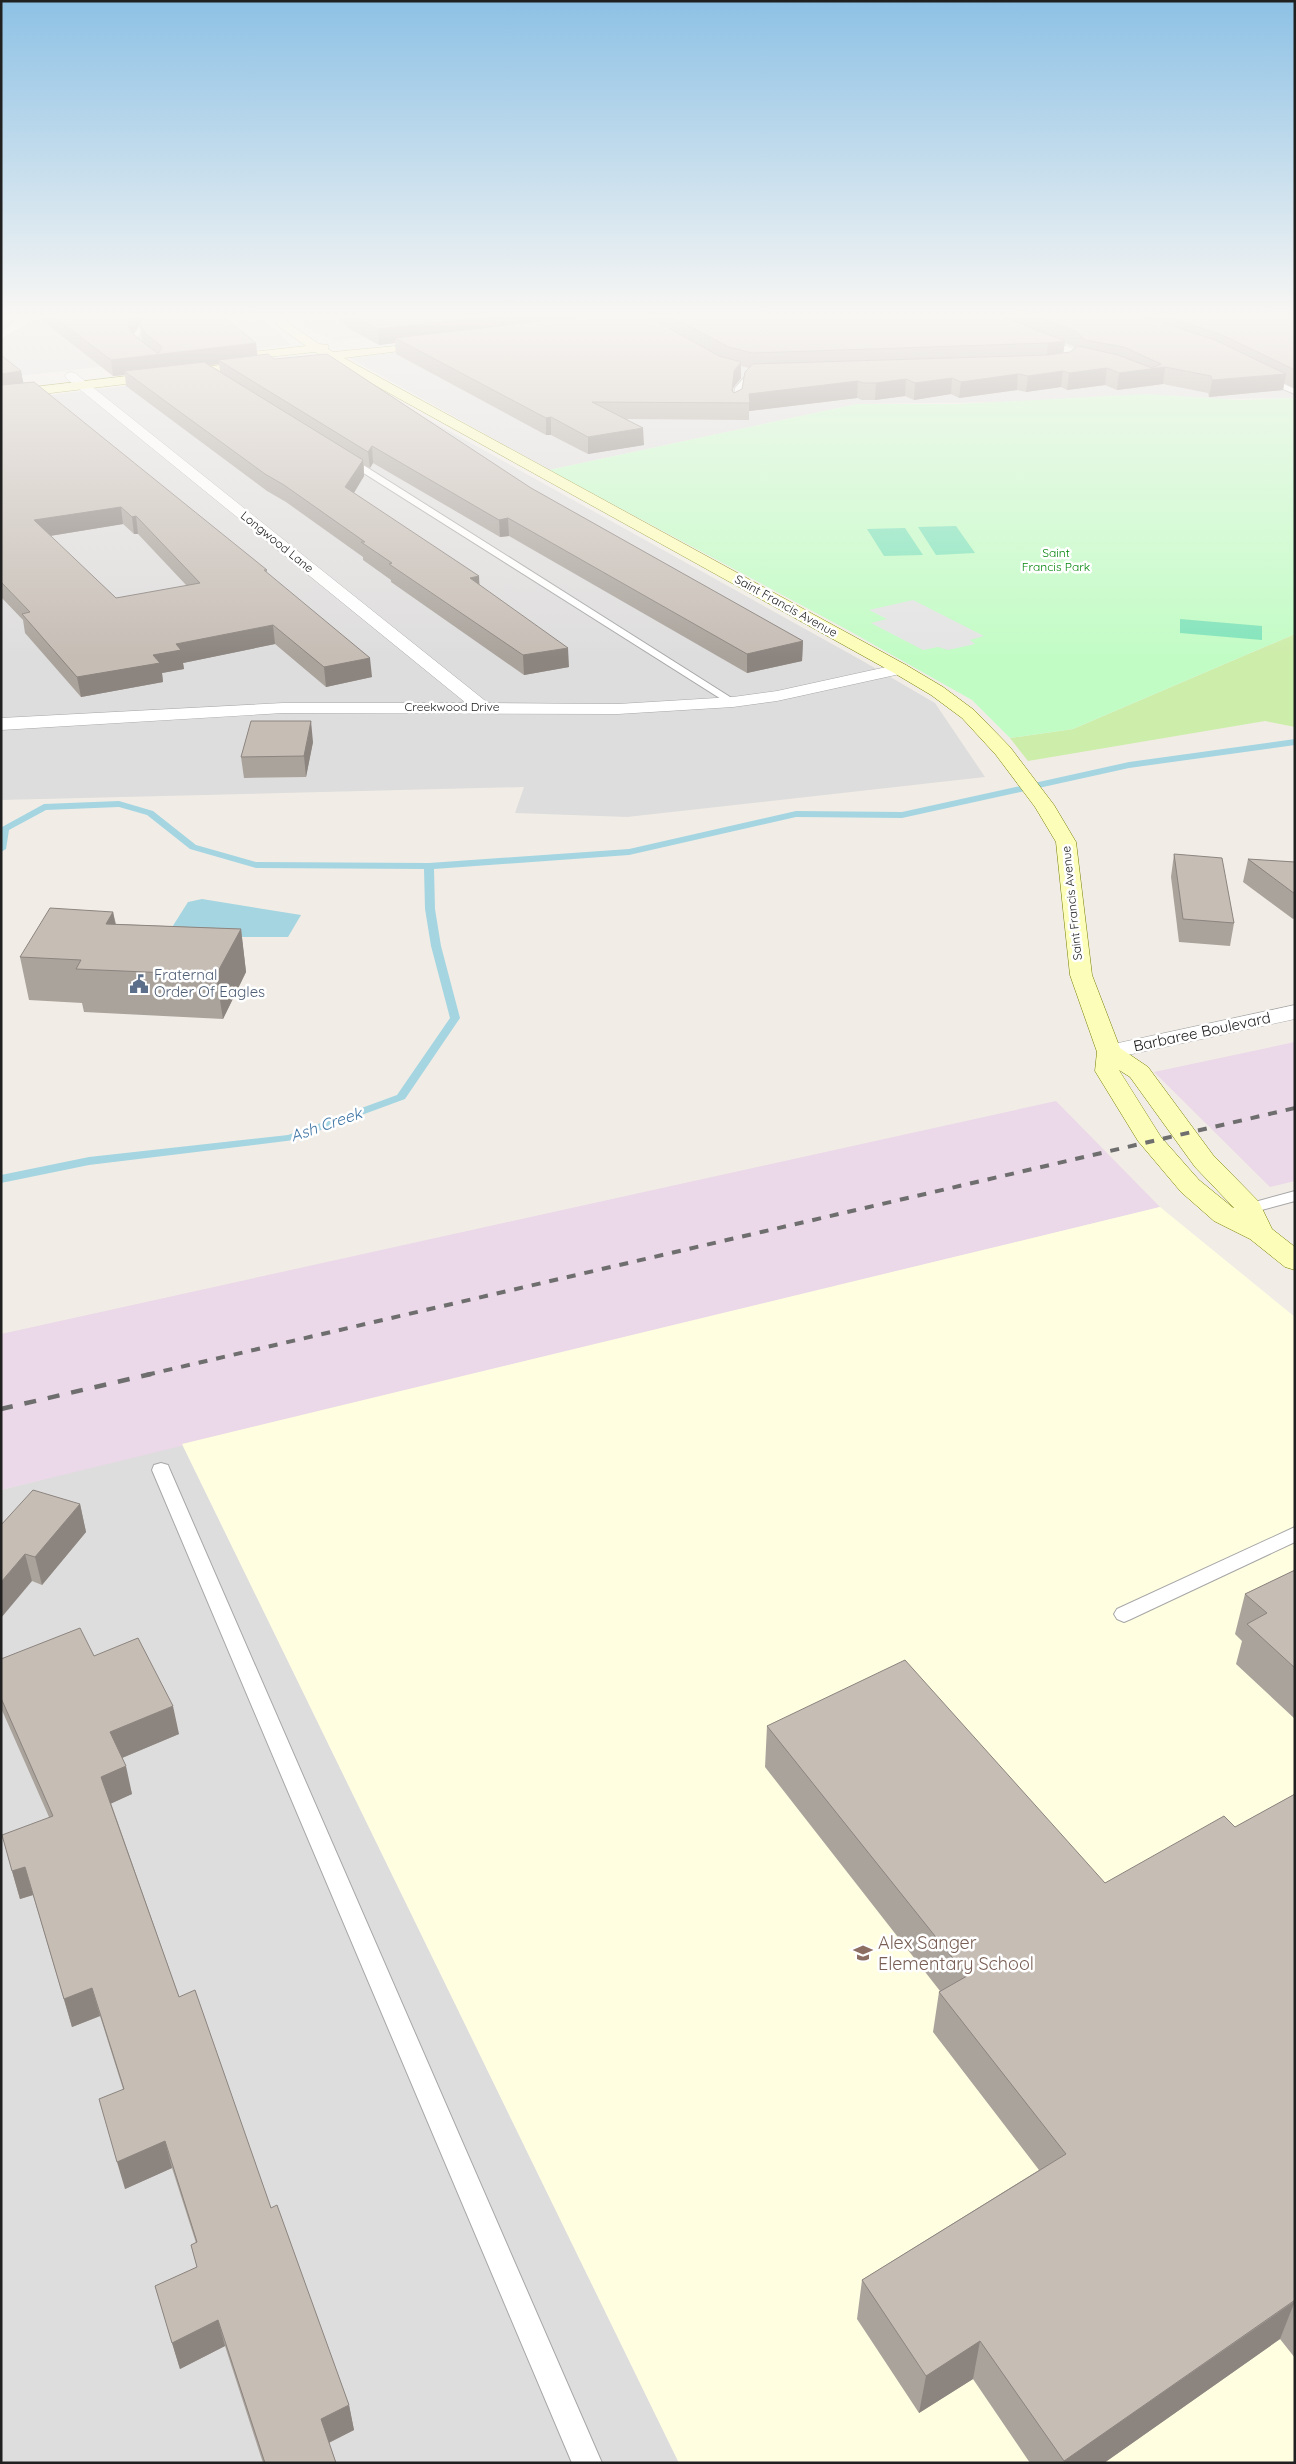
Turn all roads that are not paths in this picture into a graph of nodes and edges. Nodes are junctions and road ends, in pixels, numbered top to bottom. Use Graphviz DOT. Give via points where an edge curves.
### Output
graph roads {
  1 [pos="135,428"];
  2 [pos="463,428"];
  3 [pos="340,455"];
  4 [pos="900,669"];
  5 [pos="732,702"];
  6 [pos="1,707"];
  7 [pos="482,707"];
  8 [pos="7,723"];
  9 [pos="1295,1012"];
  10 [pos="1110,1052"];
  11 [pos="1295,1196"];
  12 [pos="1249,1208"];
  13 [pos="1224,1215"];
  14 [pos="1260,1233"];
  15 [pos="1295,1261"];
  16 [pos="161,1470"];
  17 [pos="1295,1534"];
  18 [pos="1124,1614"];
  19 [pos="587,2463"];
  1 -- 7 [label="street, Longwood Lane"];
  2 -- 4 [label="street, Saint Francis Avenue"];
  3 -- 5 [label="lane"];
  4 -- 5 [label="street, Creekwood Drive" via="777,696"];
  4 -- 10 [label="street, Saint Francis Avenue" via="938,691 968,714 1003,751 1044,805 1066,842 1081,975"];
  5 -- 7 [label="street, Creekwood Drive" via="618,709"];
  6 -- 8 [label="street"];
  7 -- 8 [label="street, Creekwood Drive" via="282,708"];
  9 -- 10 [label="street, Barbaree Boulevard"];
  10 -- 12 [label="street, Saint Francis Avenue" via="1139,1072 1204,1161"];
  10 -- 13 [label="street, Saint Francis Avenue" via="1107,1070 1151,1141 1190,1186"];
  11 -- 12 [label="lane"];
  12 -- 13 [label="lane"];
  12 -- 14 [label="street, Saint Francis Avenue"];
  13 -- 14 [label="street, Saint Francis Avenue"];
  14 -- 15 [label="street, Saint Francis Avenue"];
  16 -- 19 [label="lane"];
  17 -- 18 [label="lane"];
}
